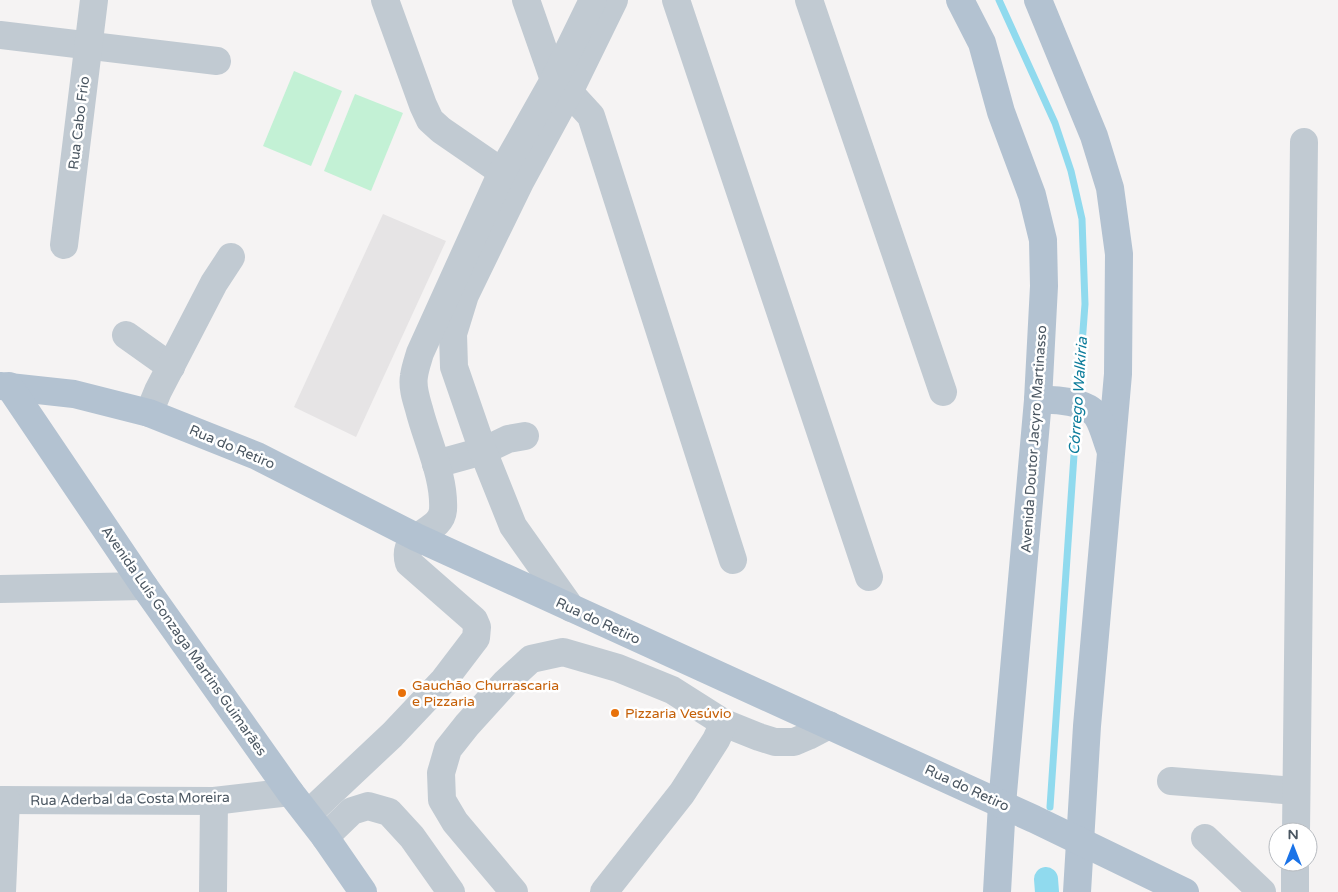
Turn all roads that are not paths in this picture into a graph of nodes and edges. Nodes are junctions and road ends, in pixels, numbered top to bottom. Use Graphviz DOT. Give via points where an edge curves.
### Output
graph roads {
  1 [pos="94,0"];
  2 [pos="385,0"];
  3 [pos="526,0"];
  4 [pos="593,0"];
  5 [pos="614,0"];
  6 [pos="676,0"];
  7 [pos="809,0"];
  8 [pos="960,0"];
  9 [pos="1038,0"];
  10 [pos="0,35"];
  11 [pos="88,47"];
  12 [pos="217,62"];
  13 [pos="562,86"];
  14 [pos="1304,142"];
  15 [pos="511,177"];
  16 [pos="64,245"];
  17 [pos="231,256"];
  18 [pos="458,290"];
  19 [pos="126,335"];
  20 [pos="171,367"];
  21 [pos="4,386"];
  22 [pos="943,392"];
  23 [pos="1046,400"];
  24 [pos="149,412"];
  25 [pos="525,436"];
  26 [pos="482,450"];
  27 [pos="1111,452"];
  28 [pos="436,464"];
  29 [pos="416,537"];
  30 [pos="733,560"];
  31 [pos="869,578"];
  32 [pos="144,586"];
  33 [pos="0,589"];
  34 [pos="571,608"];
  35 [pos="724,723"];
  36 [pos="830,724"];
  37 [pos="1171,781"];
  38 [pos="1296,791"];
  39 [pos="290,792"];
  40 [pos="3,800"];
  41 [pos="214,801"];
  42 [pos="1009,808"];
  43 [pos="308,814"];
  44 [pos="1296,822"];
  45 [pos="325,837"];
  46 [pos="1072,837"];
  47 [pos="1205,838"];
  48 [pos="1295,872"];
  49 [pos="1148,883"];
  50 [pos="2,892"];
  51 [pos="213,892"];
  52 [pos="364,892"];
  53 [pos="451,892"];
  54 [pos="514,892"];
  55 [pos="604,892"];
  56 [pos="997,892"];
  57 [pos="1077,892"];
  58 [pos="1185,892"];
  59 [pos="1262,892"];
  60 [pos="1295,892"];
  1 -- 11 [label="street, Rua Cabo Frio"];
  2 -- 15 [label="street" via="430,120"];
  3 -- 13 [label="street"];
  4 -- 13 [label="street"];
  5 -- 13 [label="street"];
  6 -- 31 [label="street"];
  7 -- 22 [label="street"];
  8 -- 23 [label="main road, Avenida Doutor Jacyro Martinasso" via="982,43 1001,112 1032,196 1042,240"];
  9 -- 27 [label="main road" via="1094,136 1110,188 1119,254 1118,374"];
  10 -- 11 [label="street"];
  11 -- 12 [label="street"];
  11 -- 16 [label="street, Rua Cabo Frio"];
  13 -- 15 [label="street"];
  13 -- 30 [label="street" via="591,116"];
  14 -- 38 [label="street"];
  15 -- 18 [label="street"];
  17 -- 20 [label="street"];
  18 -- 26 [label="street" via="453,334 454,368"];
  18 -- 28 [label="street" via="420,353 414,375 414,393"];
  19 -- 20 [label="street"];
  20 -- 24 [label="street"];
  21 -- 24 [label="main road, Rua do Retiro" via="74,394"];
  21 -- 32 [label="main road, Avenida Luís Gonzaga Martins Guimarães"];
  23 -- 27 [label="main road" via="1079,405 1097,415"];
  23 -- 42 [label="main road, Avenida Doutor Jacyro Martinasso"];
  24 -- 29 [label="main road, Rua do Retiro" via="257,456"];
  25 -- 26 [label="street"];
  26 -- 28 [label="street"];
  26 -- 34 [label="street" via="513,526"];
  27 -- 46 [label="main road" via="1087,726"];
  28 -- 29 [label="street" via="443,511 438,522"];
  29 -- 34 [label="main road, Rua do Retiro"];
  29 -- 43 [label="street" via="408,549 409,563 474,620 476,638 444,680 392,735"];
  32 -- 33 [label="street"];
  32 -- 39 [label="main road, Avenida Luís Gonzaga Martins Guimarães"];
  34 -- 36 [label="main road, Rua do Retiro"];
  35 -- 36 [label="street" via="775,742 794,742"];
  35 -- 54 [label="street" via="672,690 618,668 563,652 531,659 467,725 448,749 440,772 442,800 455,822"];
  35 -- 55 [label="street" via="682,793"];
  36 -- 42 [label="main road, Rua do Retiro"];
  37 -- 38 [label="street"];
  38 -- 44 [label="street"];
  39 -- 41 [label="street, Rua Aderbal da Costa Moreira"];
  39 -- 43 [label="main road, Avenida Luís Gonzaga Martins Guimarães"];
  40 -- 41 [label="street, Rua Aderbal da Costa Moreira"];
  40 -- 50 [label="street"];
  41 -- 51 [label="street"];
  42 -- 46 [label="main road, Rua do Retiro"];
  42 -- 56 [label="main road, Avenida Doutor Jacyro Martinasso"];
  43 -- 45 [label="main road, Avenida Luís Gonzaga Martins Guimarães"];
  45 -- 52 [label="main road, Avenida Luís Gonzaga Martins Guimarães"];
  45 -- 53 [label="street" via="352,811 368,806 389,812 412,837"];
  46 -- 49 [label="main road, Rua do Retiro"];
  46 -- 57 [label="main road"];
  47 -- 59 [label="street"];
  48 -- 60 [label="street"];
  49 -- 58 [label="main road, Rua do Retiro"];
}
